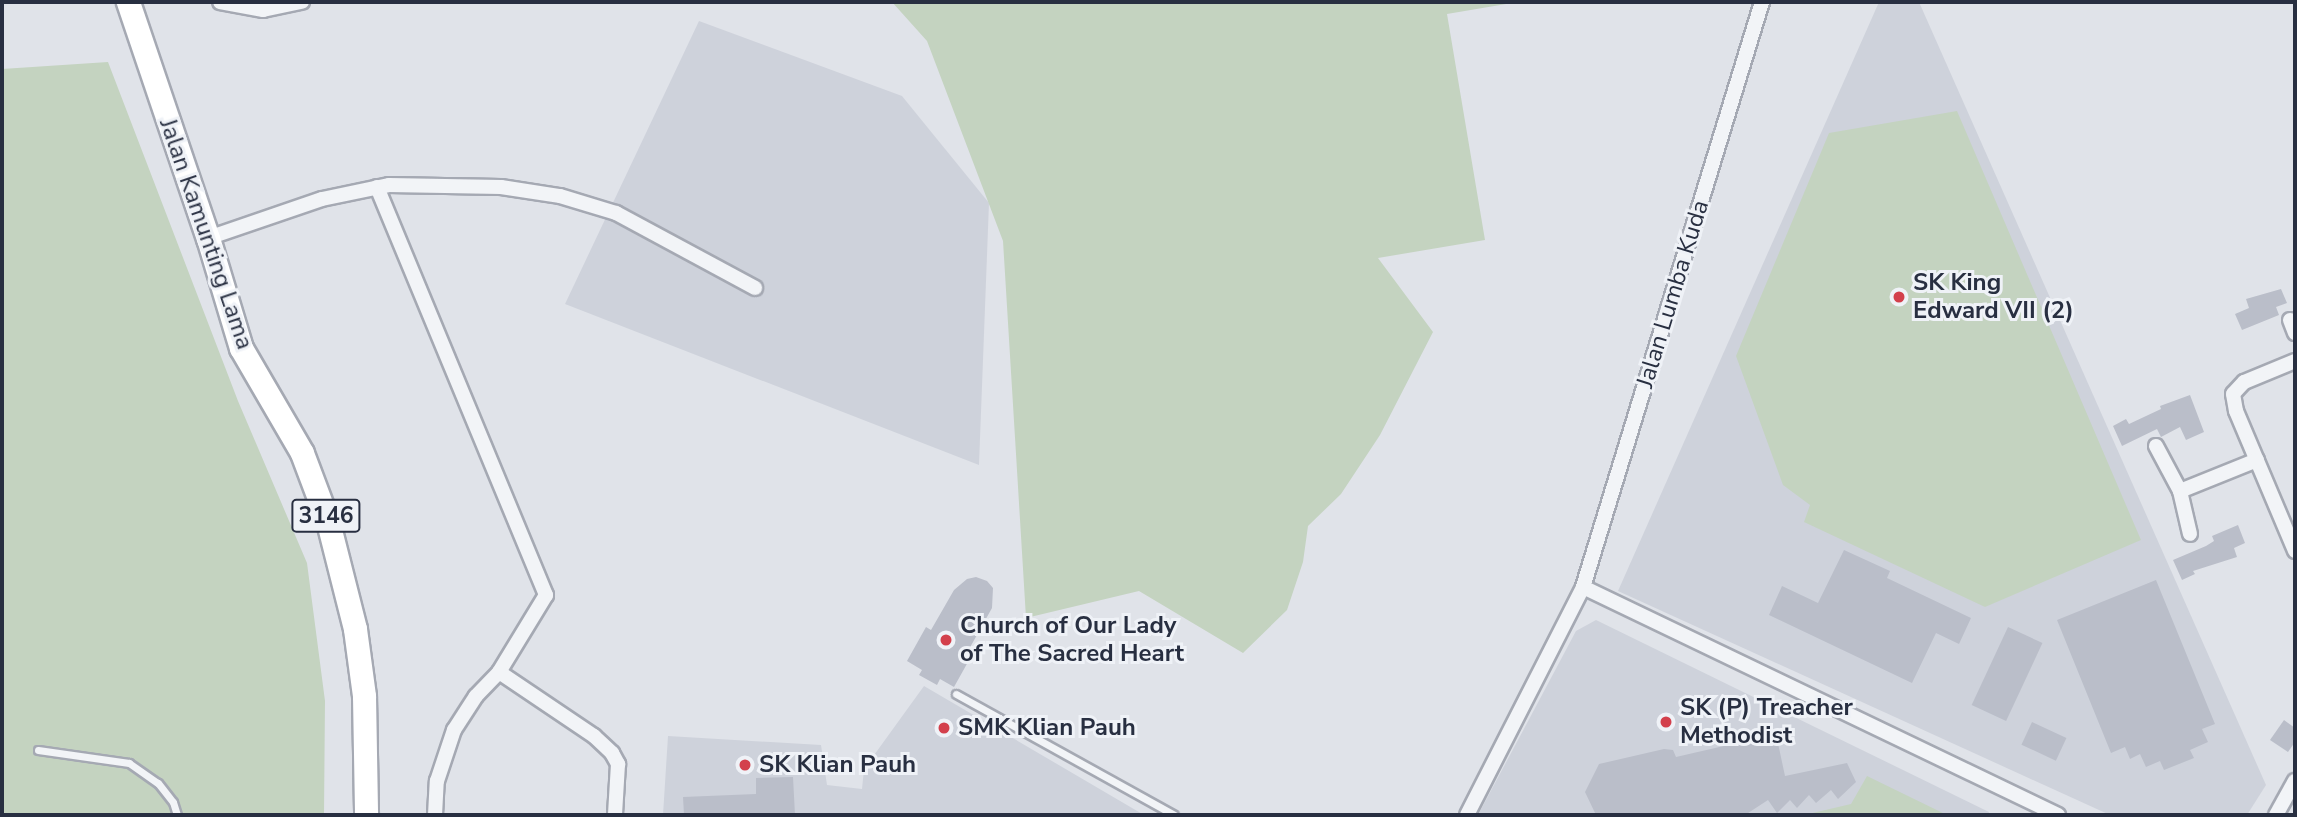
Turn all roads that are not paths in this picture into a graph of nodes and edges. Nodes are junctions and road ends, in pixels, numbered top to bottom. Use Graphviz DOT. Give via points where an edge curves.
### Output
graph roads {
  1 [pos="220,2"];
  2 [pos="302,2"];
  3 [pos="1762,2"];
  4 [pos="127,6"];
  5 [pos="377,187"];
  6 [pos="208,238"];
  7 [pos="755,288"];
  8 [pos="2295,361"];
  9 [pos="2156,446"];
  10 [pos="2257,460"];
  11 [pos="2180,491"];
  12 [pos="2190,534"];
  13 [pos="2295,551"];
  14 [pos="1583,587"];
  15 [pos="499,671"];
  16 [pos="956,694"];
  17 [pos="38,750"];
  18 [pos="2295,781"];
  19 [pos="177,815"];
  20 [pos="366,815"];
  21 [pos="435,815"];
  22 [pos="615,815"];
  23 [pos="1174,815"];
  24 [pos="1467,815"];
  25 [pos="2058,815"];
  26 [pos="2276,815"];
  1 -- 2 [label="street" via="264,10"];
  3 -- 14 [label="street, Jalan Lumba Kuda"];
  4 -- 6 [label="main road, Jalan Kamunting Lama / 3146"];
  5 -- 6 [label="street" via="322,199"];
  5 -- 7 [label="street" via="501,187 560,196 616,213"];
  5 -- 15 [label="street" via="546,595"];
  6 -- 20 [label="main road, Jalan Kamunting Lama / 3146" via="241,348 302,453 328,522 355,629 364,696"];
  8 -- 10 [label="street" via="2244,382 2233,394"];
  9 -- 11 [label="street"];
  10 -- 11 [label="street"];
  10 -- 13 [label="street"];
  11 -- 12 [label="street"];
  14 -- 24 [label="street, Jalan Lumba Kuda"];
  14 -- 25 [label="street"];
  15 -- 21 [label="street" via="454,730 439,769"];
  15 -- 22 [label="street" via="612,753 618,764"];
  16 -- 23 [label="lane"];
  17 -- 19 [label="lane" via="129,764 158,783"];
  18 -- 26 [label="street"];
}
